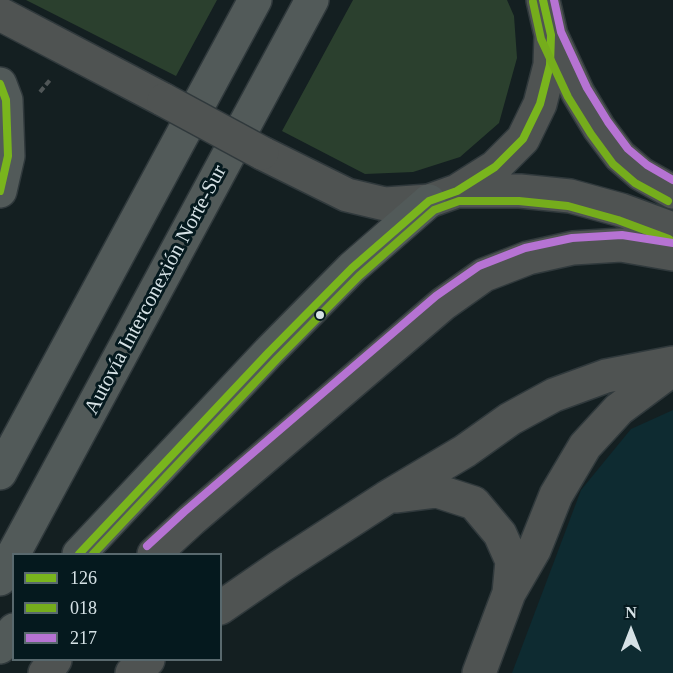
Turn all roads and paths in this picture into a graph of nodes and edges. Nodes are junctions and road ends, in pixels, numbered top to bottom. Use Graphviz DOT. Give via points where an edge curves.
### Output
graph roads {
  1 [pos="255,0"];
  2 [pos="312,0"];
  3 [pos="543,0"];
  4 [pos="0,14"];
  5 [pos="551,35"];
  6 [pos="57,80"];
  7 [pos="3,92"];
  8 [pos="0,191"];
  9 [pos="673,192"];
  10 [pos="443,196"];
  11 [pos="673,230"];
  12 [pos="673,254"];
  13 [pos="673,363"];
  14 [pos="673,369"];
  15 [pos="0,473"];
  16 [pos="386,498"];
  17 [pos="14,553"];
  18 [pos="81,553"];
  19 [pos="156,553"];
  20 [pos="12,557"];
  21 [pos="0,579"];
  22 [pos="509,593"];
  23 [pos="222,608"];
  24 [pos="12,632"];
  25 [pos="0,647"];
  26 [pos="54,661"];
  27 [pos="147,661"];
  28 [pos="45,673"];
  29 [pos="132,673"];
  30 [pos="479,673"];
  1 -- 15 [label="highway"];
  2 -- 17 [label="highway, Autovía Interconexión Norte-Sur"];
  3 -- 5 [label="street"];
  4 -- 10 [label="street, bridge" via="347,195 384,204"];
  5 -- 9 [label="street" via="578,93 620,156 641,174"];
  5 -- 10 [label="street" via="550,65 540,104 523,139 495,167"];
  6 -- 7 [label="path" via="49,80 36,98"];
  7 -- 8 [label="highway" via="8,156"];
  10 -- 11 [label="street" via="520,191 570,196"];
  10 -- 18 [label="highway" via="351,268"];
  12 -- 19 [label="street" via="621,245 573,248 528,258 484,275 443,304"];
  13 -- 16 [label="street" via="606,376 554,395"];
  14 -- 22 [label="street" via="619,409 585,446 556,495 534,549"];
  16 -- 22 [label="street" via="437,491 474,503 500,534 512,561"];
  16 -- 23 [label="street"];
  20 -- 21 [label="highway, Autovía Interconexión Norte-Sur"];
  22 -- 30 [label="street"];
  24 -- 25 [label="highway"];
  26 -- 28 [label="street"];
  27 -- 29 [label="street"];
}
